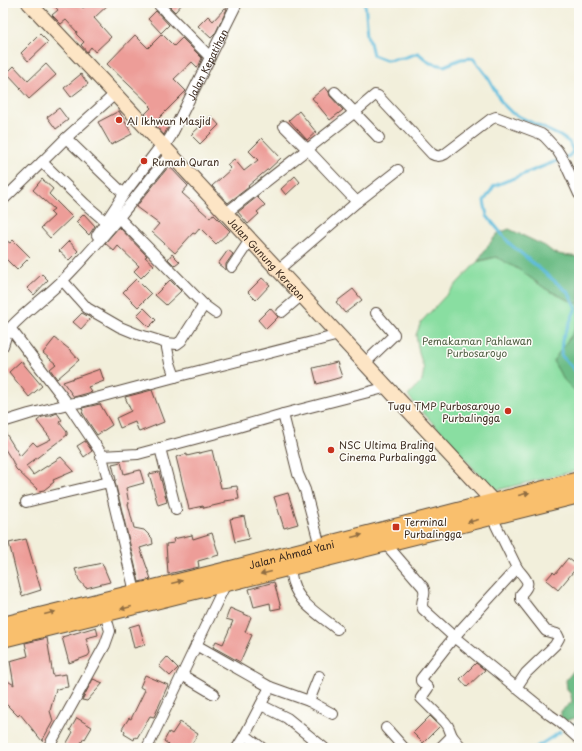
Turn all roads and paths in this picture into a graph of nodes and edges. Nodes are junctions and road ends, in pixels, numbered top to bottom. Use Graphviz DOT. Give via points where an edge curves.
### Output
graph roads {
  1 [pos="29,3"];
  2 [pos="157,3"];
  3 [pos="238,3"];
  4 [pos="210,57"];
  5 [pos="335,92"];
  6 [pos="115,94"];
  7 [pos="355,112"];
  8 [pos="284,126"];
  9 [pos="66,138"];
  10 [pos="379,138"];
  11 [pos="166,149"];
  12 [pos="307,149"];
  13 [pos="42,162"];
  14 [pos="398,170"];
  15 [pos="124,194"];
  16 [pos="579,194"];
  17 [pos="3,200"];
  18 [pos="357,202"];
  19 [pos="226,213"];
  20 [pos="119,218"];
  21 [pos="106,222"];
  22 [pos="250,240"];
  23 [pos="232,267"];
  24 [pos="278,270"];
  25 [pos="63,281"];
  26 [pos="302,295"];
  27 [pos="204,305"];
  28 [pos="21,308"];
  29 [pos="282,312"];
  30 [pos="215,313"];
  31 [pos="376,313"];
  32 [pos="10,328"];
  33 [pos="339,335"];
  34 [pos="166,343"];
  35 [pos="3,346"];
  36 [pos="365,363"];
  37 [pos="174,377"];
  38 [pos="388,387"];
  39 [pos="68,404"];
  40 [pos="283,414"];
  41 [pos="3,422"];
  42 [pos="160,448"];
  43 [pos="101,456"];
  44 [pos="579,480"];
  45 [pos="109,482"];
  46 [pos="579,495"];
  47 [pos="26,502"];
  48 [pos="176,510"];
  49 [pos="497,511"];
  50 [pos="385,543"];
  51 [pos="320,546"];
  52 [pos="290,567"];
  53 [pos="517,568"];
  54 [pos="226,577"];
  55 [pos="135,592"];
  56 [pos="105,613"];
  57 [pos="3,625"];
  58 [pos="337,629"];
  59 [pos="454,637"];
  60 [pos="3,639"];
  61 [pos="196,645"];
  62 [pos="182,675"];
  63 [pos="319,676"];
  64 [pos="270,687"];
  65 [pos="516,688"];
  66 [pos="214,694"];
  67 [pos="309,701"];
  68 [pos="261,705"];
  69 [pos="333,714"];
  70 [pos="386,728"];
  71 [pos="245,735"];
  72 [pos="452,736"];
  73 [pos="576,736"];
  74 [pos="48,748"];
  75 [pos="146,748"];
  76 [pos="237,748"];
  77 [pos="262,748"];
  78 [pos="324,748"];
  79 [pos="404,748"];
  80 [pos="440,748"];
  81 [pos="462,748"];
  1 -- 6 [label="street, Jalan Gunung Keraton"];
  2 -- 4 [label="street"];
  3 -- 4 [label="street, Jalan Kepatihan"];
  4 -- 11 [label="street, Jalan Kepatihan"];
  5 -- 7 [label="street"];
  6 -- 9 [label="street"];
  6 -- 11 [label="street, Jalan Gunung Keraton"];
  7 -- 10 [label="street"];
  7 -- 12 [label="street"];
  7 -- 16 [label="street" via="376,95 432,154 439,156 496,117 545,137 564,161"];
  8 -- 12 [label="street"];
  9 -- 13 [label="street"];
  9 -- 15 [label="street"];
  11 -- 15 [label="street"];
  11 -- 19 [label="street, Jalan Gunung Keraton"];
  11 -- 20 [label="street"];
  12 -- 18 [label="street"];
  12 -- 19 [label="street"];
  13 -- 17 [label="street"];
  13 -- 21 [label="street"];
  14 -- 18 [label="street"];
  15 -- 21 [label="street"];
  18 -- 24 [label="street"];
  19 -- 22 [label="street, Jalan Gunung Keraton"];
  20 -- 25 [label="street"];
  20 -- 27 [label="street"];
  21 -- 28 [label="street" via="66,269"];
  22 -- 23 [label="street"];
  22 -- 24 [label="street, Jalan Gunung Keraton"];
  24 -- 26 [label="street, Jalan Gunung Keraton"];
  25 -- 32 [label="street"];
  25 -- 34 [label="street" via="87,308 120,327"];
  26 -- 29 [label="street"];
  26 -- 33 [label="street, Jalan Gunung Keraton"];
  27 -- 30 [label="street"];
  27 -- 34 [label="street" via="181,341 177,344"];
  31 -- 36 [label="street" via="394,335"];
  32 -- 35 [label="street"];
  32 -- 39 [label="street"];
  33 -- 36 [label="street, Jalan Gunung Keraton"];
  33 -- 37 [label="street"];
  34 -- 37 [label="street"];
  36 -- 38 [label="street, Jalan Gunung Keraton"];
  37 -- 39 [label="street"];
  38 -- 40 [label="street"];
  38 -- 49 [label="street, Jalan Gunung Keraton"];
  39 -- 41 [label="street"];
  39 -- 43 [label="street"];
  40 -- 42 [label="street"];
  40 -- 51 [label="street"];
  42 -- 43 [label="street" via="138,454"];
  42 -- 48 [label="street"];
  43 -- 45 [label="street"];
  49 -- 44 [label="main road, Jalan Ahmad Yani, one-way"];
  45 -- 47 [label="street"];
  45 -- 55 [label="street"];
  46 -- 49 [label="main road, Jalan Ahmad Yani"];
  49 -- 50 [label="main road, Jalan Ahmad Yani, one-way"];
  51 -- 49 [label="main road, Jalan Ahmad Yani, one-way"];
  49 -- 53 [label="street"];
  50 -- 52 [label="main road, Jalan Ahmad Yani"];
  50 -- 59 [label="street" via="423,587 423,609"];
  51 -- 54 [label="main road, Jalan Ahmad Yani"];
  52 -- 54 [label="main road, Jalan Ahmad Yani, one-way"];
  52 -- 58 [label="street" via="299,596"];
  53 -- 59 [label="street"];
  53 -- 65 [label="street" via="528,585 521,594 521,599 546,632 557,634 559,638 526,673"];
  55 -- 54 [label="main road, Jalan Ahmad Yani, one-way"];
  54 -- 56 [label="main road, Jalan Ahmad Yani, one-way"];
  54 -- 61 [label="street"];
  57 -- 55 [label="main road, Jalan Ahmad Yani, one-way"];
  56 -- 60 [label="main road, Jalan Ahmad Yani"];
  56 -- 74 [label="street" via="110,631 105,645"];
  59 -- 65 [label="street"];
  59 -- 72 [label="street" via="421,679 428,688 421,697 445,722"];
  61 -- 62 [label="street"];
  61 -- 64 [label="street"];
  62 -- 66 [label="street"];
  62 -- 75 [label="street"];
  63 -- 67 [label="street"];
  64 -- 67 [label="street"];
  64 -- 68 [label="street"];
  65 -- 73 [label="street"];
  67 -- 69 [label="street"];
  68 -- 71 [label="street"];
  68 -- 78 [label="street" via="287,718"];
  70 -- 79 [label="street"];
  71 -- 76 [label="street"];
  71 -- 77 [label="street"];
  72 -- 80 [label="street"];
  72 -- 81 [label="street"];
}
